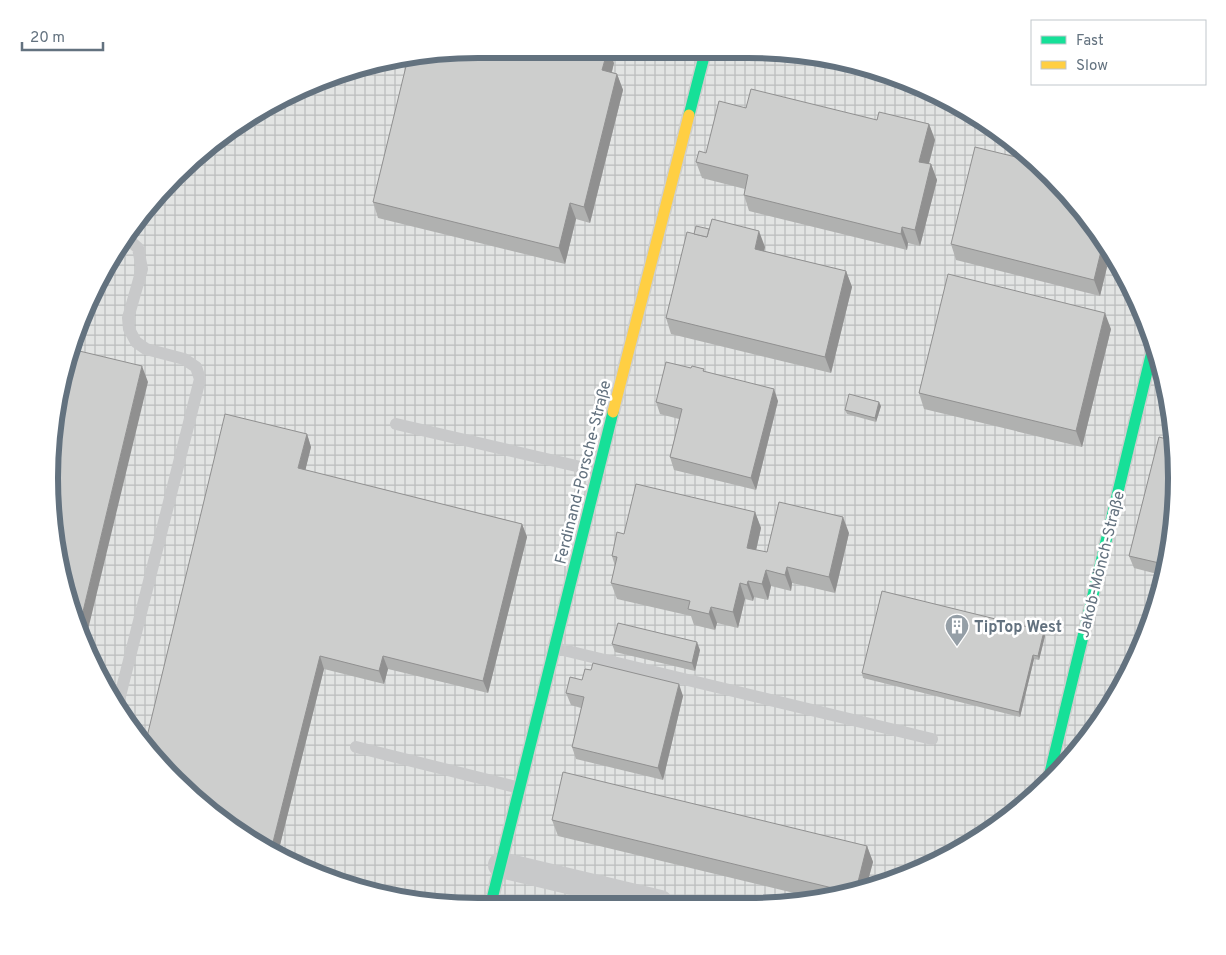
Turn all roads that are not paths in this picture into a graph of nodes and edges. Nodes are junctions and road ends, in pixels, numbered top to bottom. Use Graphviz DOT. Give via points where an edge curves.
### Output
graph roads {
  1 [pos="704,58"];
  2 [pos="130,241"];
  3 [pos="1151,357"];
  4 [pos="396,424"];
  5 [pos="598,472"];
  6 [pos="555,648"];
  7 [pos="120,697"];
  8 [pos="932,739"];
  9 [pos="356,747"];
  10 [pos="1051,767"];
  11 [pos="520,788"];
  12 [pos="501,865"];
  13 [pos="492,898"];
  14 [pos="639,898"];
  1 -- 5 [label="street, Ferdinand-Porsche-Straße"];
  2 -- 7 [label="lane" via="138,248 142,269 128,318 129,329 136,342 146,348 184,359 196,367 200,379"];
  3 -- 10 [label="street, Jakob-Mönch-Straße"];
  4 -- 5 [label="lane"];
  5 -- 6 [label="street, Ferdinand-Porsche-Straße"];
  6 -- 8 [label="lane"];
  6 -- 11 [label="street, Ferdinand-Porsche-Straße"];
  9 -- 11 [label="lane"];
  11 -- 12 [label="street, Ferdinand-Porsche-Straße"];
  12 -- 13 [label="street, Ferdinand-Porsche-Straße"];
  12 -- 14 [label="street"];
}
